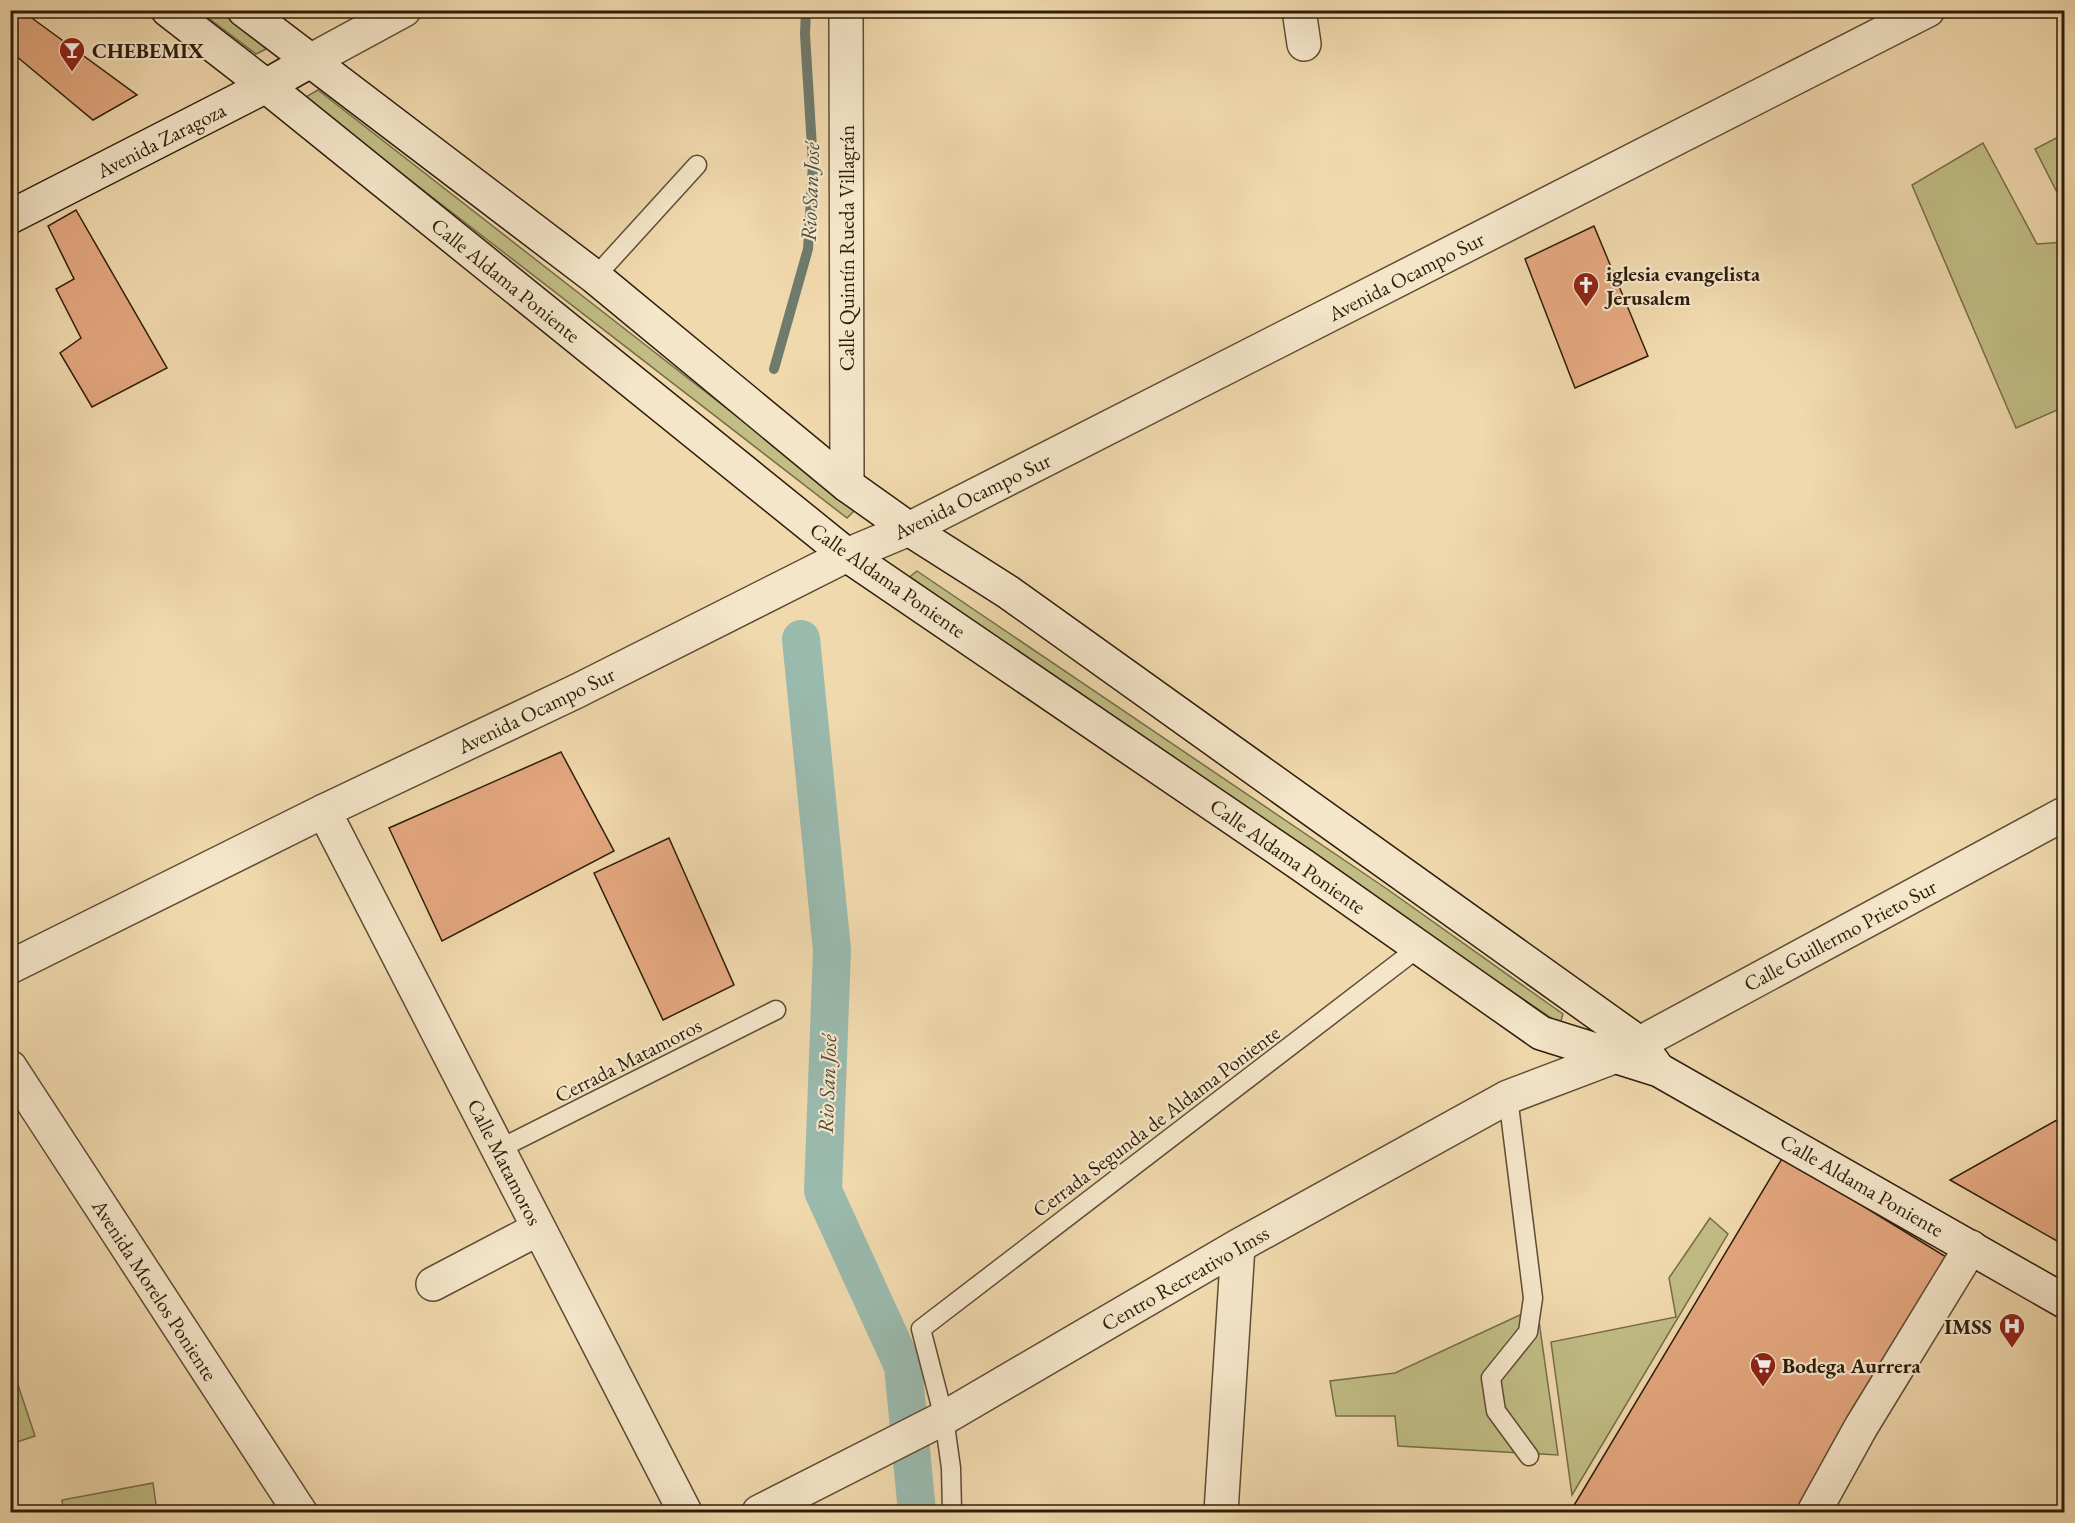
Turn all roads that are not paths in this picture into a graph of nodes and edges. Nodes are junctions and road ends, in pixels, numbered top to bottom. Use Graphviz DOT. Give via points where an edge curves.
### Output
graph roads {
  1 [pos="168,10"];
  2 [pos="244,10"];
  3 [pos="405,10"];
  4 [pos="846,10"];
  5 [pos="1299,10"];
  6 [pos="1928,10"];
  7 [pos="1304,44"];
  8 [pos="310,61"];
  9 [pos="266,86"];
  10 [pos="697,165"];
  11 [pos="10,217"];
  12 [pos="595,277"];
  13 [pos="847,485"];
  14 [pos="909,529"];
  15 [pos="847,555"];
  16 [pos="324,811"];
  17 [pos="2064,814"];
  18 [pos="1418,948"];
  19 [pos="10,967"];
  20 [pos="776,1010"];
  21 [pos="1628,1050"];
  22 [pos="10,1067"];
  23 [pos="1508,1097"];
  24 [pos="500,1149"];
  25 [pos="538,1229"];
  26 [pos="1238,1246"];
  27 [pos="1971,1247"];
  28 [pos="433,1284"];
  29 [pos="2064,1301"];
  30 [pos="937,1422"];
  31 [pos="1529,1456"];
  32 [pos="300,1512"];
  33 [pos="685,1512"];
  34 [pos="759,1512"];
  35 [pos="952,1512"];
  36 [pos="1221,1512"];
  37 [pos="1814,1512"];
  1 -- 9 [label="street, Calle Aldama Poniente"];
  2 -- 8 [label="street, Calle Aldama Poniente"];
  3 -- 8 [label="street, Avenida Zaragoza"];
  4 -- 13 [label="street, Calle Quintín Rueda Villagrán"];
  5 -- 7 [label="street"];
  6 -- 14 [label="street, Avenida Ocampo Sur"];
  8 -- 9 [label="street, Avenida Zaragoza"];
  8 -- 12 [label="street, Calle Aldama Poniente"];
  9 -- 11 [label="street, Avenida Zaragoza"];
  9 -- 15 [label="street, Calle Aldama Poniente"];
  10 -- 12 [label="lane"];
  12 -- 13 [label="street, Calle Aldama Poniente"];
  13 -- 14 [label="street, Calle Aldama Poniente"];
  14 -- 15 [label="street, Avenida Ocampo Sur"];
  14 -- 21 [label="street, Calle Aldama Poniente" via="1008,592"];
  15 -- 16 [label="street, Avenida Ocampo Sur" via="577,691"];
  15 -- 18 [label="street, Calle Aldama Poniente"];
  16 -- 19 [label="street, Avenida Ocampo Sur"];
  16 -- 24 [label="street, Calle Matamoros"];
  17 -- 21 [label="street, Calle Guillermo Prieto Sur"];
  18 -- 21 [label="street, Calle Aldama Poniente" via="1541,1033"];
  18 -- 30 [label="lane, Cerrada Segunda de Aldama Poniente" via="921,1329"];
  20 -- 24 [label="lane, Cerrada Matamoros"];
  21 -- 23 [label="street, Centro Recreativo Imss"];
  21 -- 27 [label="street, Calle Aldama Poniente"];
  22 -- 32 [label="street, Avenida Morelos Poniente"];
  23 -- 26 [label="street, Centro Recreativo Imss"];
  23 -- 31 [label="lane" via="1533,1298 1528,1332 1491,1378 1496,1412"];
  24 -- 25 [label="street, Calle Matamoros"];
  25 -- 28 [label="street"];
  25 -- 33 [label="street, Calle Matamoros"];
  26 -- 30 [label="street, Centro Recreativo Imss"];
  26 -- 36 [label="street"];
  27 -- 29 [label="street, Calle Aldama Poniente"];
  27 -- 37 [label="street"];
  30 -- 34 [label="street, Centro Recreativo Imss"];
  30 -- 35 [label="lane" via="951,1468"];
}
